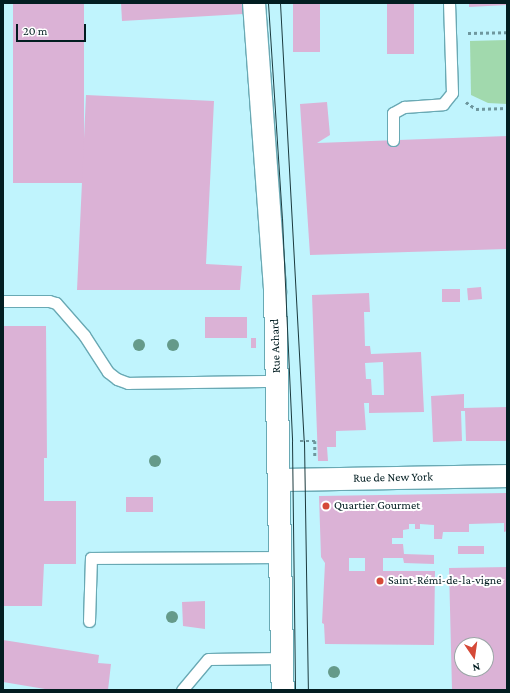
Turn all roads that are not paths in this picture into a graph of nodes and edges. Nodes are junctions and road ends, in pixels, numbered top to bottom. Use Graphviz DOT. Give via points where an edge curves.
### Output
graph roads {
  1 [pos="254,3"];
  2 [pos="449,3"];
  3 [pos="393,140"];
  4 [pos="3,301"];
  5 [pos="277,381"];
  6 [pos="507,476"];
  7 [pos="280,480"];
  8 [pos="281,557"];
  9 [pos="89,621"];
  10 [pos="283,658"];
  11 [pos="182,690"];
  12 [pos="283,690"];
  1 -- 5 [label="street, Rue Achard" via="275,290"];
  2 -- 3 [label="lane" via="452,93 443,104 404,107 393,113"];
  4 -- 5 [label="lane" via="56,303 84,336 108,372 128,383"];
  5 -- 7 [label="street, Rue Achard"];
  6 -- 7 [label="street, Rue de New York"];
  7 -- 8 [label="street, Rue Achard"];
  8 -- 9 [label="lane" via="91,558"];
  8 -- 10 [label="street, Rue Achard"];
  10 -- 11 [label="lane" via="208,659"];
  10 -- 12 [label="street, Rue Achard"];
}
